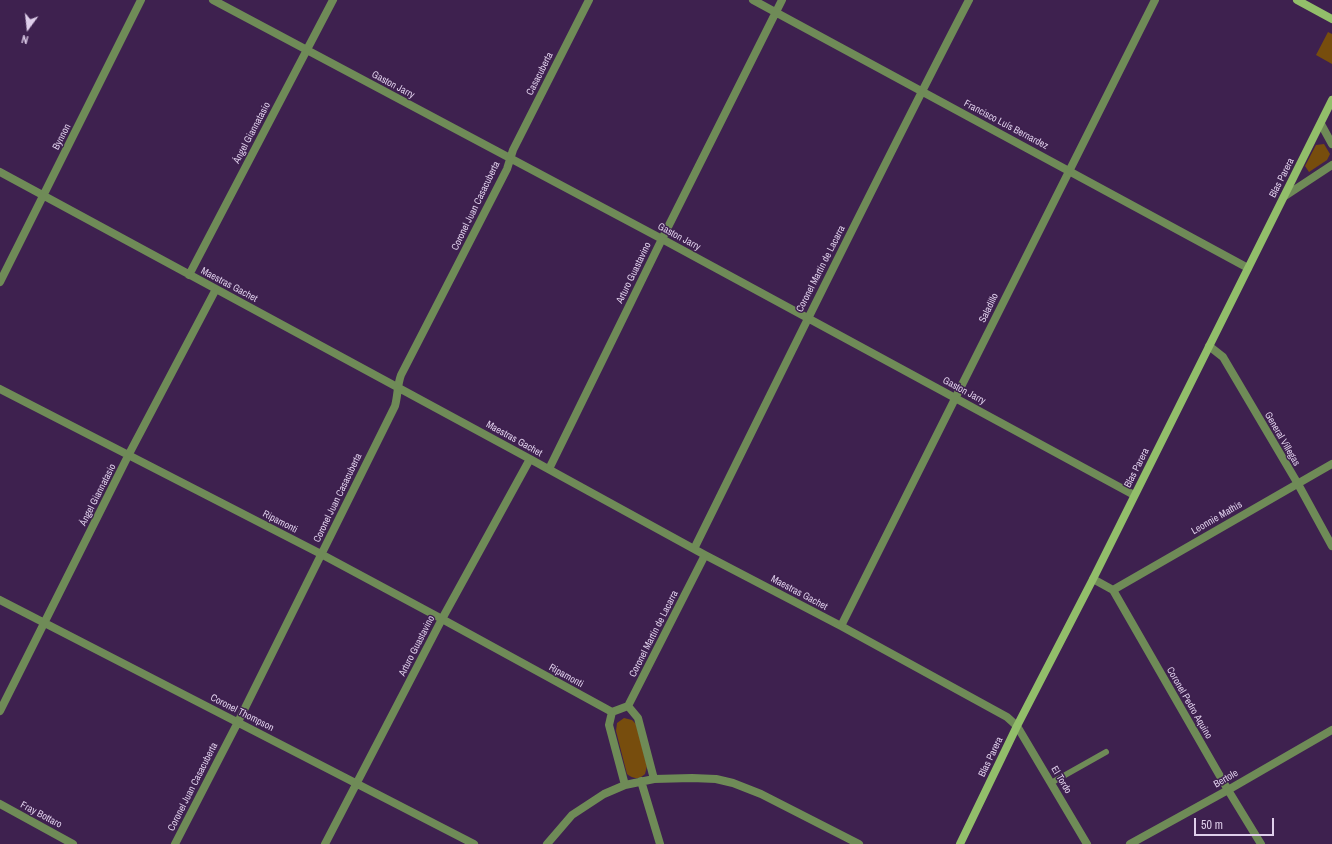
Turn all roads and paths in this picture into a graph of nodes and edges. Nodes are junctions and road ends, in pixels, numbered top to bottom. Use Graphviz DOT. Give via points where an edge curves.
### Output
graph roads {
  1 [pos="141,0"];
  2 [pos="213,0"];
  3 [pos="333,0"];
  4 [pos="589,0"];
  5 [pos="753,0"];
  6 [pos="782,0"];
  7 [pos="970,0"];
  8 [pos="1155,0"];
  9 [pos="1297,0"];
  10 [pos="776,12"];
  11 [pos="1332,19"];
  12 [pos="307,50"];
  13 [pos="922,91"];
  14 [pos="1332,100"];
  15 [pos="1320,124"];
  16 [pos="1332,144"];
  17 [pos="510,158"];
  18 [pos="1332,165"];
  19 [pos="1069,170"];
  20 [pos="0,172"];
  21 [pos="44,196"];
  22 [pos="1285,196"];
  23 [pos="662,238"];
  24 [pos="1248,268"];
  25 [pos="189,275"];
  26 [pos="0,282"];
  27 [pos="216,289"];
  28 [pos="808,318"];
  29 [pos="1210,346"];
  30 [pos="397,387"];
  31 [pos="0,389"];
  32 [pos="955,398"];
  33 [pos="129,454"];
  34 [pos="530,459"];
  35 [pos="1332,464"];
  36 [pos="549,469"];
  37 [pos="1298,484"];
  38 [pos="1134,495"];
  39 [pos="1332,546"];
  40 [pos="694,548"];
  41 [pos="322,554"];
  42 [pos="705,555"];
  43 [pos="1093,579"];
  44 [pos="1113,590"];
  45 [pos="0,600"];
  46 [pos="442,618"];
  47 [pos="44,623"];
  48 [pos="841,626"];
  49 [pos="628,706"];
  50 [pos="0,711"];
  51 [pos="612,712"];
  52 [pos="238,722"];
  53 [pos="1018,726"];
  54 [pos="1332,730"];
  55 [pos="1106,752"];
  56 [pos="654,778"];
  57 [pos="641,781"];
  58 [pos="1051,783"];
  59 [pos="356,784"];
  60 [pos="625,785"];
  61 [pos="1228,790"];
  62 [pos="0,804"];
  63 [pos="73,844"];
  64 [pos="175,844"];
  65 [pos="325,844"];
  66 [pos="474,844"];
  67 [pos="547,844"];
  68 [pos="660,844"];
  69 [pos="859,844"];
  70 [pos="960,844"];
  71 [pos="1087,844"];
  72 [pos="1130,844"];
  73 [pos="1261,844"];
  1 -- 21 [label="street, Bynnon"];
  2 -- 12 [label="street, Gaston Jarry"];
  3 -- 12 [label="street, Ángel Giannatasio"];
  4 -- 17 [label="street, Casacuberta"];
  5 -- 10 [label="street, Francisco Luís Bernardez"];
  6 -- 10 [label="street, Arturo Guastavino"];
  7 -- 13 [label="street, Coronel Martín de Lacarra"];
  8 -- 19 [label="street, Saladillo"];
  9 -- 11 [label="street"];
  10 -- 13 [label="street, Francisco Luís Bernardez"];
  10 -- 23 [label="street, Arturo Guastavino"];
  12 -- 17 [label="street, Gaston Jarry"];
  12 -- 25 [label="street, Ángel Giannatasio"];
  13 -- 19 [label="street, Francisco Luís Bernardez"];
  13 -- 28 [label="street, Coronel Martín de Lacarra"];
  14 -- 15 [label="street, Blas Parera"];
  15 -- 16 [label="street"];
  15 -- 22 [label="street, Blas Parera"];
  17 -- 23 [label="street, Gaston Jarry"];
  17 -- 30 [label="street, Coronel Juan Casacuberta" via="507,169"];
  18 -- 22 [label="street"];
  19 -- 24 [label="street, Francisco Luís Bernardez"];
  19 -- 32 [label="street, Saladillo"];
  20 -- 21 [label="street, Maestras Gachet"];
  21 -- 25 [label="street, Maestras Gachet"];
  21 -- 26 [label="street, Bynnon"];
  22 -- 24 [label="street, Blas Parera"];
  23 -- 28 [label="street, Gaston Jarry"];
  23 -- 36 [label="street, Arturo Guastavino"];
  24 -- 29 [label="street, Blas Parera"];
  25 -- 27 [label="street, Maestras Gachet"];
  27 -- 30 [label="street, Maestras Gachet"];
  27 -- 33 [label="street, Ángel Giannatasio"];
  28 -- 32 [label="street, Gaston Jarry"];
  28 -- 40 [label="street, Coronel Martín de Lacarra"];
  29 -- 37 [label="street, General Villegas" via="1223,357"];
  29 -- 38 [label="street, Blas Parera"];
  30 -- 34 [label="street, Maestras Gachet"];
  30 -- 41 [label="street, Coronel Juan Casacuberta" via="395,406"];
  31 -- 33 [label="street, Ripamonti"];
  32 -- 38 [label="street, Gaston Jarry"];
  32 -- 48 [label="street, Saladillo"];
  33 -- 41 [label="street, Ripamonti"];
  33 -- 47 [label="street, Ángel Giannatasio"];
  34 -- 36 [label="street, Maestras Gachet"];
  34 -- 46 [label="street, Arturo Guastavino"];
  35 -- 37 [label="street, Leonnie Mathis"];
  36 -- 40 [label="street, Maestras Gachet"];
  37 -- 39 [label="street, General Villegas"];
  37 -- 44 [label="street, Leonnie Mathis"];
  38 -- 43 [label="street, Blas Parera"];
  40 -- 42 [label="street, Maestras Gachet"];
  41 -- 46 [label="street, Ripamonti"];
  41 -- 52 [label="street, Coronel Juan Casacuberta"];
  42 -- 48 [label="street, Maestras Gachet"];
  42 -- 49 [label="street, Coronel Martín de Lacarra"];
  43 -- 44 [label="street"];
  43 -- 53 [label="street, Blas Parera"];
  44 -- 61 [label="street, Coronel Pedro Aquino"];
  45 -- 47 [label="street, Coronel Thompson"];
  46 -- 51 [label="street, Ripamonti"];
  46 -- 59 [label="street, Arturo Guastavino"];
  47 -- 50 [label="street, Ángel Giannatasio"];
  47 -- 52 [label="street, Coronel Thompson"];
  48 -- 53 [label="street, Maestras Gachet" via="1007,717"];
  49 -- 51 [label="street"];
  49 -- 56 [label="street" via="638,718"];
  51 -- 60 [label="street" via="609,726"];
  52 -- 59 [label="street, Coronel Thompson"];
  52 -- 64 [label="street, Coronel Juan Casacuberta"];
  53 -- 58 [label="street, El Tordo"];
  53 -- 70 [label="street, Blas Parera"];
  54 -- 61 [label="street, Bertole"];
  55 -- 58 [label="lane"];
  56 -- 57 [label="street"];
  56 -- 69 [label="street" via="716,779 733,783 761,794"];
  57 -- 60 [label="street"];
  57 -- 68 [label="street"];
  58 -- 71 [label="street, El Tordo"];
  59 -- 65 [label="street, Arturo Guastavino"];
  59 -- 66 [label="street, Coronel Thompson"];
  60 -- 67 [label="street" via="604,794 572,815"];
  61 -- 72 [label="street, Bertole"];
  61 -- 73 [label="street, Coronel Pedro Aquino"];
  62 -- 63 [label="street, Fray Bottaro"];
}
